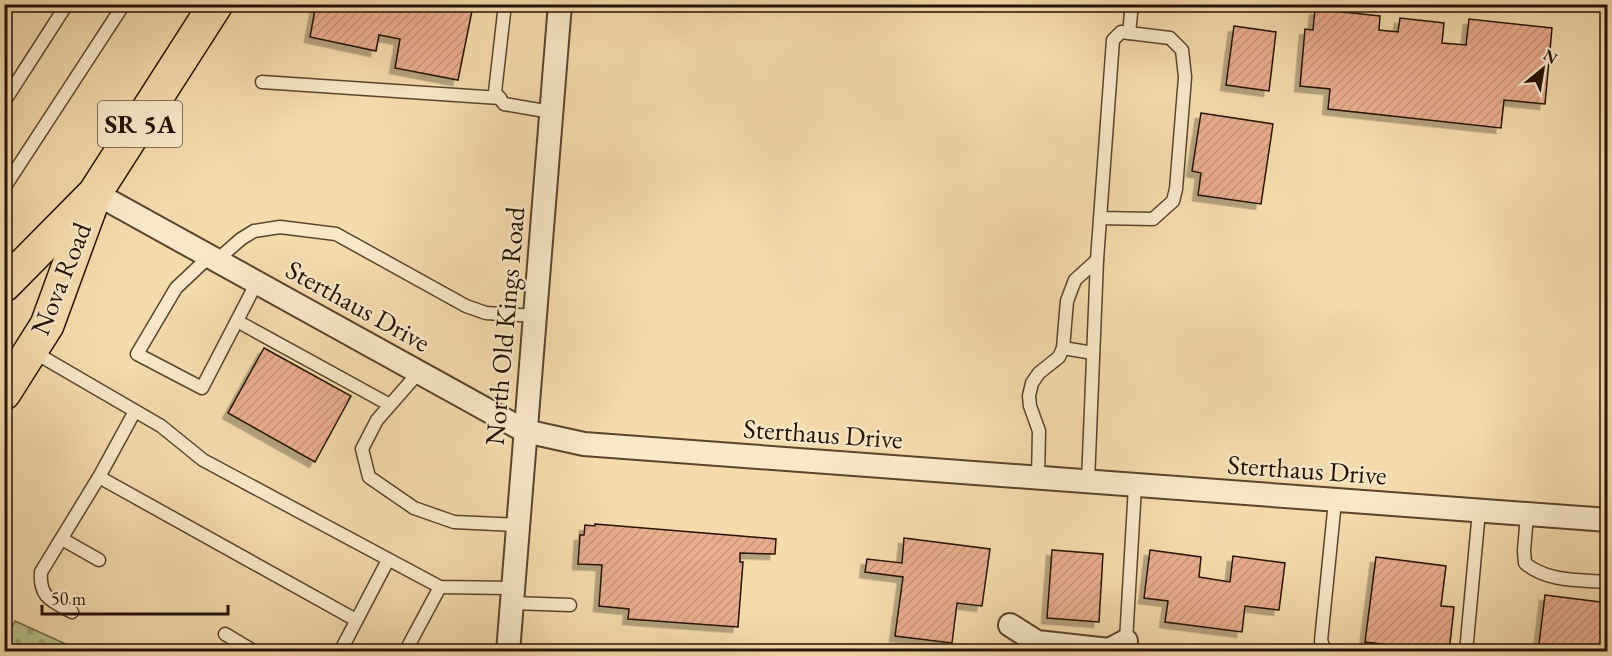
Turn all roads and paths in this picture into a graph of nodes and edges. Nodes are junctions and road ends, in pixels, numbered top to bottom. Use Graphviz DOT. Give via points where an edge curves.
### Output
graph roads {
  1 [pos="67,4"];
  2 [pos="124,4"];
  3 [pos="216,4"];
  4 [pos="505,4"];
  5 [pos="560,4"];
  6 [pos="1132,4"];
  7 [pos="1129,33"];
  8 [pos="262,82"];
  9 [pos="500,98"];
  10 [pos="4,102"];
  11 [pos="551,112"];
  12 [pos="4,188"];
  13 [pos="95,193"];
  14 [pos="1100,218"];
  15 [pos="213,258"];
  16 [pos="1097,260"];
  17 [pos="257,282"];
  18 [pos="4,285"];
  19 [pos="535,316"];
  20 [pos="237,321"];
  21 [pos="1063,348"];
  22 [pos="31,350"];
  23 [pos="1093,353"];
  24 [pos="420,372"];
  25 [pos="4,393"];
  26 [pos="390,405"];
  27 [pos="135,411"];
  28 [pos="525,431"];
  29 [pos="99,477"];
  30 [pos="1038,478"];
  31 [pos="1088,482"];
  32 [pos="1135,486"];
  33 [pos="1335,501"];
  34 [pos="1479,511"];
  35 [pos="1527,515"];
  36 [pos="1608,520"];
  37 [pos="518,525"];
  38 [pos="62,538"];
  39 [pos="99,560"];
  40 [pos="388,560"];
  41 [pos="1608,582"];
  42 [pos="440,587"];
  43 [pos="512,596"];
  44 [pos="570,605"];
  45 [pos="72,612"];
  46 [pos="356,620"];
  47 [pos="1010,625"];
  48 [pos="225,634"];
  49 [pos="1126,641"];
  50 [pos="255,651"];
  51 [pos="340,651"];
  52 [pos="405,651"];
  53 [pos="508,651"];
  54 [pos="1326,651"];
  55 [pos="1466,651"];
  1 -- 10 [label="lane"];
  2 -- 12 [label="lane"];
  3 -- 13 [label="main road, Nova Road / SR 5A"];
  4 -- 9 [label="lane" via="495,92"];
  5 -- 11 [label="street, North Old Kings Road"];
  6 -- 7 [label="lane"];
  7 -- 14 [label="lane" via="1120,32 1113,40"];
  7 -- 14 [label="lane" via="1170,38 1182,50 1185,76 1176,189 1173,201 1153,219"];
  8 -- 9 [label="lane"];
  9 -- 11 [label="lane" via="504,104"];
  11 -- 19 [label="street, North Old Kings Road"];
  13 -- 15 [label="street, Sterthaus Drive"];
  13 -- 18 [label="main road, Nova Road / SR 5A"];
  13 -- 22 [label="main road, Nova Road / SR 5A" via="48,325"];
  14 -- 16 [label="lane"];
  15 -- 17 [label="street, Sterthaus Drive"];
  15 -- 19 [label="lane" via="254,231 280,227 336,234 466,306 486,313"];
  15 -- 20 [label="lane" via="176,288 137,354 202,388"];
  16 -- 21 [label="lane" via="1075,280 1067,301"];
  16 -- 23 [label="lane"];
  17 -- 20 [label="lane"];
  17 -- 24 [label="street, Sterthaus Drive"];
  19 -- 28 [label="street, North Old Kings Road"];
  20 -- 26 [label="lane"];
  21 -- 23 [label="lane"];
  21 -- 30 [label="lane" via="1059,357 1039,373 1029,396 1039,430"];
  22 -- 25 [label="main road, Nova Road / SR 5A"];
  22 -- 27 [label="lane"];
  23 -- 31 [label="lane"];
  24 -- 26 [label="lane"];
  24 -- 28 [label="street, Sterthaus Drive"];
  26 -- 37 [label="lane" via="362,449 369,477 414,508 454,522"];
  27 -- 29 [label="lane"];
  27 -- 40 [label="lane" via="161,426 203,460"];
  28 -- 30 [label="street, Sterthaus Drive" via="584,444"];
  28 -- 37 [label="street, North Old Kings Road"];
  29 -- 38 [label="lane"];
  29 -- 46 [label="lane"];
  30 -- 31 [label="street, Sterthaus Drive"];
  31 -- 32 [label="street, Sterthaus Drive"];
  32 -- 33 [label="street, Sterthaus Drive"];
  32 -- 49 [label="lane"];
  33 -- 34 [label="street, Sterthaus Drive"];
  33 -- 54 [label="lane" via="1321,641"];
  34 -- 35 [label="street, Sterthaus Drive"];
  34 -- 55 [label="lane"];
  35 -- 36 [label="street, Sterthaus Drive"];
  35 -- 41 [label="lane" via="1525,563 1535,572"];
  37 -- 43 [label="street, North Old Kings Road"];
  38 -- 39 [label="lane"];
  38 -- 45 [label="lane" via="41,572 40,586 48,599"];
  40 -- 42 [label="lane"];
  40 -- 46 [label="lane"];
  42 -- 43 [label="lane"];
  42 -- 52 [label="lane"];
  43 -- 44 [label="lane"];
  43 -- 53 [label="street, North Old Kings Road"];
  46 -- 51 [label="lane"];
  47 -- 49 [label="street" via="1037,642 1109,650"];
  48 -- 50 [label="lane"];
}
